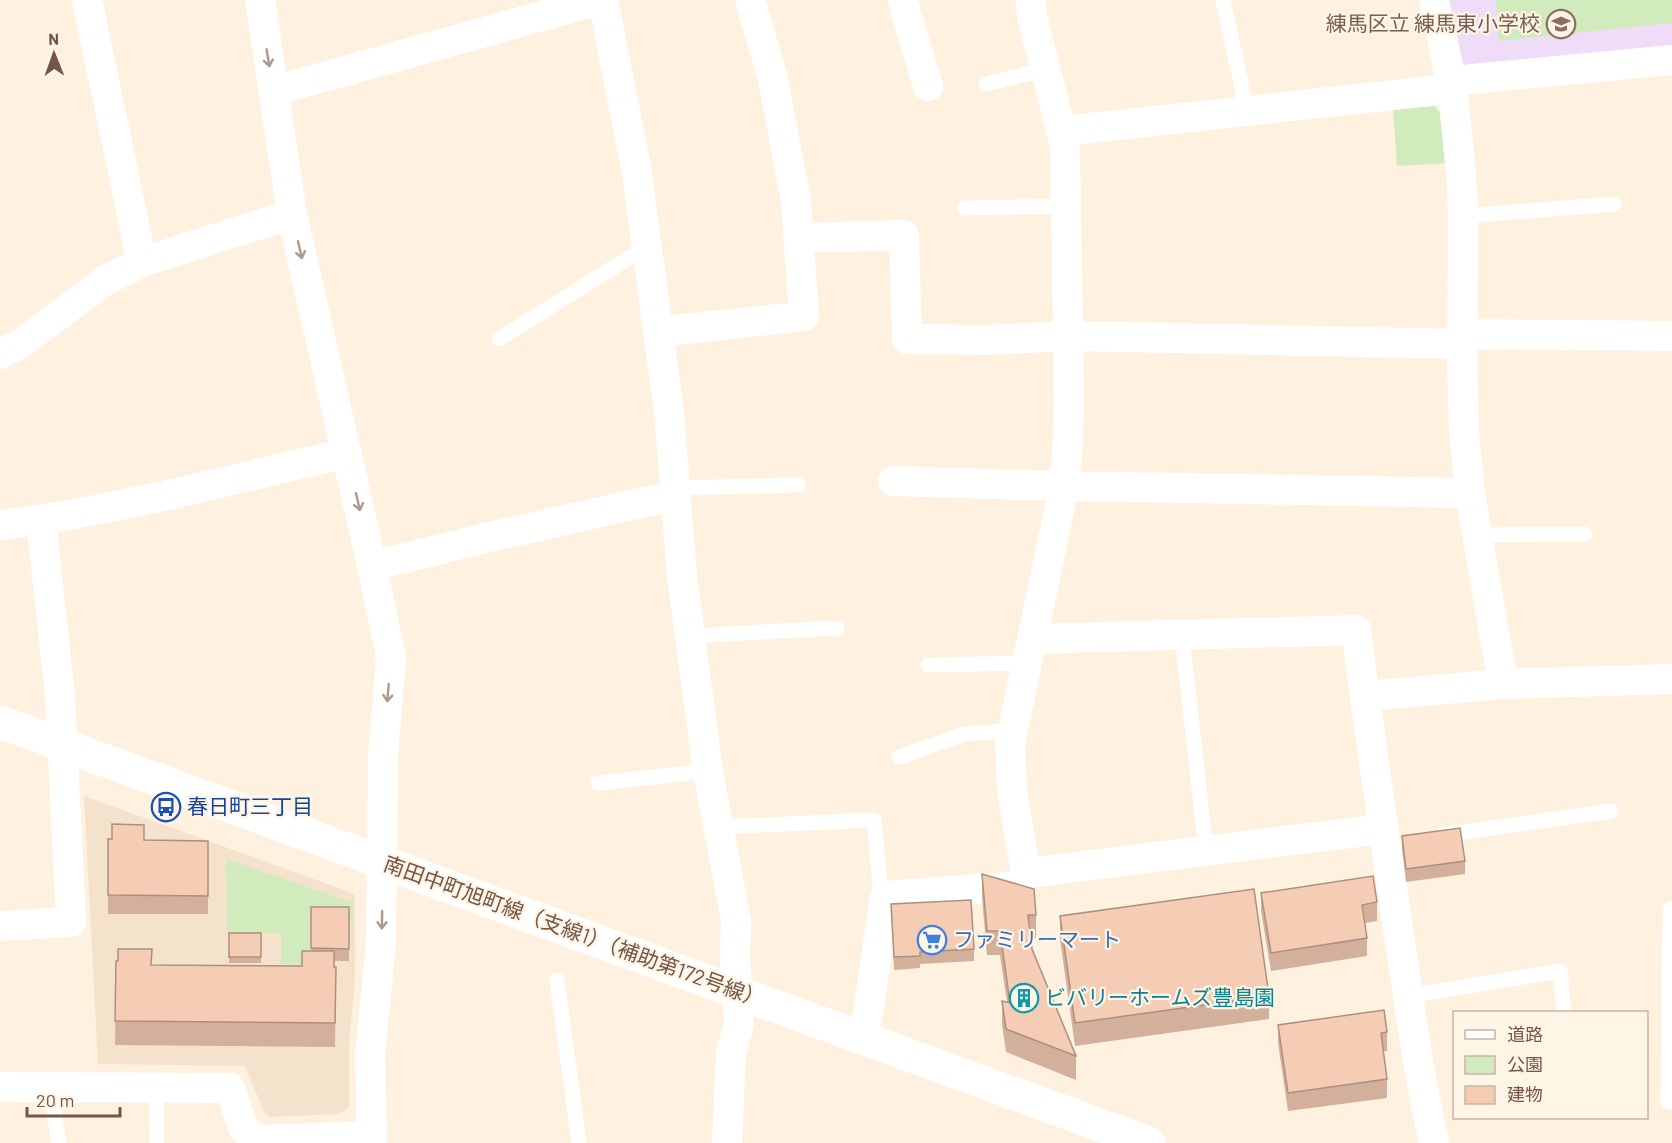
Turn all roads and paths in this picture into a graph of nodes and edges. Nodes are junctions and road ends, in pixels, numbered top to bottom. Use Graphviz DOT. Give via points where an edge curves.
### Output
graph roads {
  1 [pos="87,0"];
  2 [pos="260,0"];
  3 [pos="601,0"];
  4 [pos="750,0"];
  5 [pos="903,0"];
  6 [pos="1031,0"];
  7 [pos="1223,0"];
  8 [pos="1434,0"];
  9 [pos="1672,60"];
  10 [pos="1046,69"];
  11 [pos="986,84"];
  12 [pos="928,86"];
  13 [pos="1452,86"];
  14 [pos="273,91"];
  15 [pos="1247,112"];
  16 [pos="1062,131"];
  17 [pos="1614,204"];
  18 [pos="1066,206"];
  19 [pos="965,208"];
  20 [pos="292,214"];
  21 [pos="1463,216"];
  22 [pos="798,238"];
  23 [pos="646,247"];
  24 [pos="142,262"];
  25 [pos="658,332"];
  26 [pos="1069,336"];
  27 [pos="1672,336"];
  28 [pos="499,339"];
  29 [pos="1463,339"];
  30 [pos="0,354"];
  31 [pos="347,453"];
  32 [pos="893,481"];
  33 [pos="798,485"];
  34 [pos="1063,486"];
  35 [pos="675,492"];
  36 [pos="1470,493"];
  37 [pos="41,520"];
  38 [pos="0,525"];
  39 [pos="1586,534"];
  40 [pos="1478,535"];
  41 [pos="372,566"];
  42 [pos="837,628"];
  43 [pos="1182,635"];
  44 [pos="690,636"];
  45 [pos="1030,651"];
  46 [pos="928,665"];
  47 [pos="1672,679"];
  48 [pos="1503,684"];
  49 [pos="1365,696"];
  50 [pos="0,722"];
  51 [pos="1013,730"];
  52 [pos="63,745"];
  53 [pos="899,757"];
  54 [pos="708,771"];
  55 [pos="598,783"];
  56 [pos="1611,811"];
  57 [pos="718,827"];
  58 [pos="1433,836"];
  59 [pos="1389,837"];
  60 [pos="1206,851"];
  61 [pos="381,861"];
  62 [pos="1026,873"];
  63 [pos="885,896"];
  64 [pos="1672,909"];
  65 [pos="0,926"];
  66 [pos="557,980"];
  67 [pos="736,992"];
  68 [pos="1408,996"];
  69 [pos="1564,1011"];
  70 [pos="863,1038"];
  71 [pos="0,1087"];
  72 [pos="50,1088"];
  73 [pos="156,1089"];
  74 [pos="1672,1102"];
  75 [pos="372,1140"];
  76 [pos="59,1143"];
  77 [pos="157,1143"];
  78 [pos="579,1143"];
  79 [pos="727,1143"];
  80 [pos="1149,1143"];
  81 [pos="1434,1143"];
  1 -- 24 [label="street"];
  2 -- 14 [label="street, one-way"];
  3 -- 14 [label="street"];
  3 -- 23 [label="street" via="636,167"];
  4 -- 22 [label="street" via="773,79 796,202"];
  5 -- 12 [label="street"];
  6 -- 10 [label="street"];
  7 -- 15 [label="lane"];
  8 -- 13 [label="street"];
  9 -- 13 [label="street" via="1471,80"];
  10 -- 11 [label="lane"];
  10 -- 16 [label="street"];
  13 -- 15 [label="street"];
  13 -- 21 [label="street"];
  14 -- 20 [label="street"];
  15 -- 16 [label="street"];
  16 -- 18 [label="street"];
  17 -- 21 [label="lane"];
  18 -- 19 [label="lane"];
  18 -- 26 [label="street"];
  20 -- 24 [label="street"];
  20 -- 31 [label="street, one-way"];
  21 -- 29 [label="street"];
  22 -- 25 [label="street" via="804,316"];
  22 -- 26 [label="street" via="904,236 907,339"];
  23 -- 25 [label="street"];
  23 -- 28 [label="lane"];
  24 -- 30 [label="street" via="106,280 20,344"];
  25 -- 35 [label="street"];
  26 -- 29 [label="street"];
  26 -- 34 [label="street" via="1069,412"];
  27 -- 29 [label="street"];
  29 -- 36 [label="street" via="1464,432"];
  31 -- 37 [label="street" via="124,505"];
  31 -- 41 [label="street, one-way"];
  32 -- 34 [label="street"];
  33 -- 35 [label="lane"];
  34 -- 36 [label="street"];
  34 -- 45 [label="street"];
  35 -- 41 [label="street"];
  35 -- 44 [label="street"];
  36 -- 40 [label="street"];
  37 -- 38 [label="street"];
  37 -- 52 [label="street"];
  39 -- 40 [label="lane"];
  40 -- 48 [label="street"];
  41 -- 61 [label="street, one-way" via="391,657 383,756"];
  42 -- 44 [label="lane"];
  43 -- 45 [label="street"];
  43 -- 49 [label="street" via="1356,630"];
  43 -- 60 [label="lane"];
  44 -- 54 [label="street"];
  45 -- 46 [label="lane"];
  45 -- 51 [label="street"];
  47 -- 48 [label="street"];
  48 -- 49 [label="street"];
  49 -- 59 [label="street"];
  50 -- 52 [label="main road, 南田中町旭町線（支線1）（補助第172号線）"];
  51 -- 53 [label="lane" via="964,734"];
  51 -- 62 [label="street" via="1012,791"];
  52 -- 61 [label="main road, 南田中町旭町線（支線1）（補助第172号線）"];
  52 -- 65 [label="street" via="71,922"];
  54 -- 55 [label="lane"];
  54 -- 57 [label="street"];
  56 -- 58 [label="lane"];
  57 -- 63 [label="lane" via="874,820 880,886"];
  57 -- 67 [label="street" via="736,921"];
  59 -- 60 [label="street"];
  59 -- 68 [label="street"];
  60 -- 62 [label="street"];
  61 -- 67 [label="main road, 南田中町旭町線（支線1）（補助第172号線）"];
  61 -- 75 [label="street, one-way" via="381,943 370,1054"];
  62 -- 63 [label="street" via="1018,886"];
  63 -- 70 [label="street"];
  64 -- 74 [label="lane" via="1668,1101"];
  66 -- 78 [label="lane"];
  67 -- 70 [label="main road, 南田中町旭町線（支線1）（補助第172号線）"];
  67 -- 79 [label="street" via="739,1025 731,1052"];
  68 -- 69 [label="lane" via="1560,970"];
  68 -- 81 [label="street"];
  70 -- 80 [label="main road, 南田中町旭町線（支線1）（補助第172号線）"];
  71 -- 72 [label="street"];
  72 -- 73 [label="street"];
  72 -- 76 [label="lane"];
  73 -- 75 [label="street" via="230,1088 243,1128 258,1140"];
  73 -- 77 [label="lane"];
}
